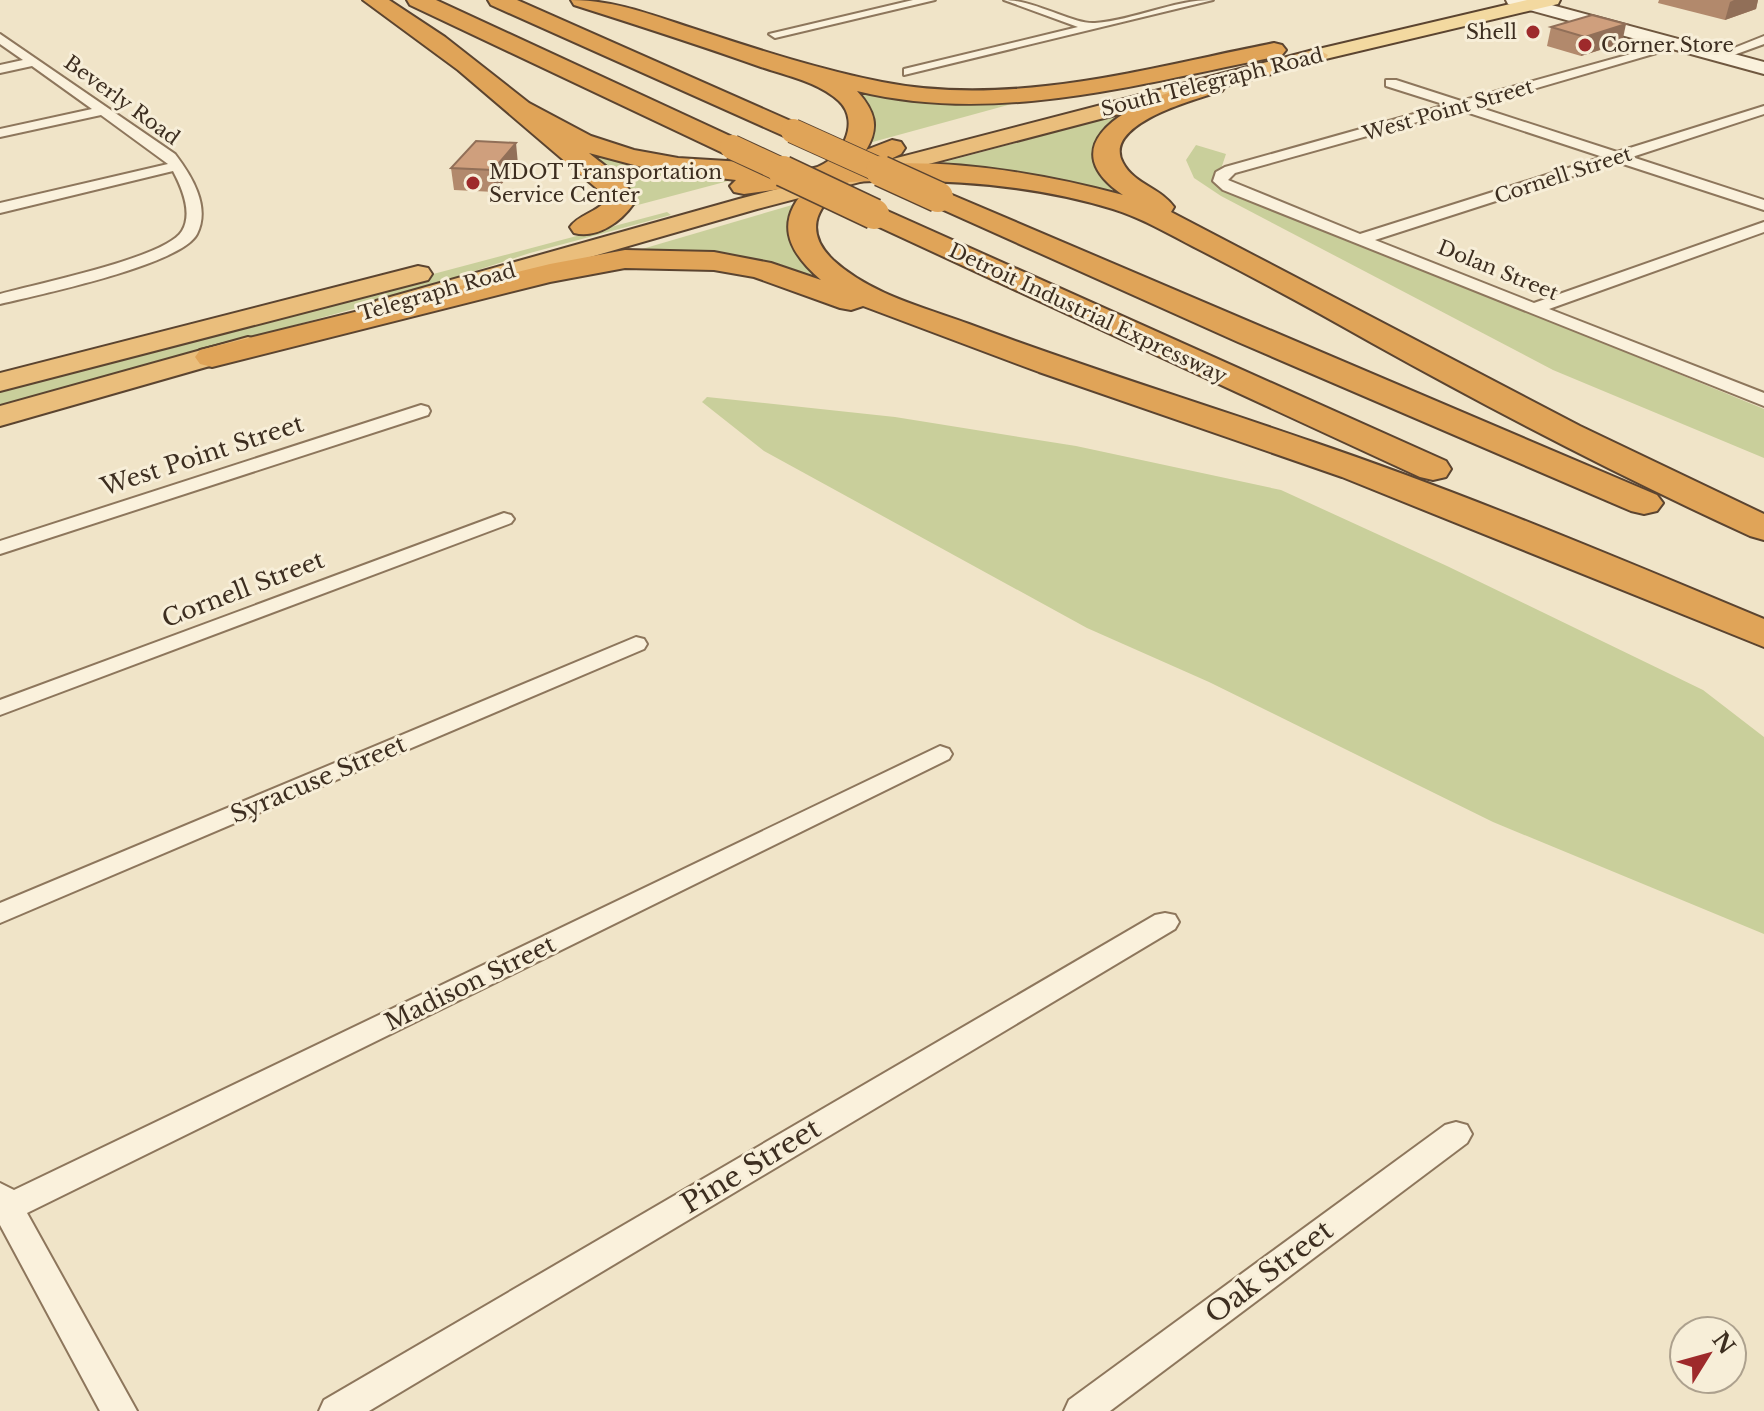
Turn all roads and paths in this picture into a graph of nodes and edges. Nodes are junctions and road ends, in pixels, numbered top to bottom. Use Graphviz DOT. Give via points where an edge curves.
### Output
graph roads {
  1 [pos="374,0"];
  2 [pos="418,0"];
  3 [pos="499,0"];
  4 [pos="582,0"];
  5 [pos="929,0"];
  6 [pos="1010,0"];
  7 [pos="1207,0"];
  8 [pos="1468,0"];
  9 [pos="1533,2"];
  10 [pos="1092,28"];
  11 [pos="775,34"];
  12 [pos="0,38"];
  13 [pos="1764,40"];
  14 [pos="1678,45"];
  15 [pos="746,52"];
  16 [pos="1295,52"];
  17 [pos="1720,56"];
  18 [pos="34,62"];
  19 [pos="1764,68"];
  20 [pos="0,69"];
  21 [pos="909,72"];
  22 [pos="1391,83"];
  23 [pos="1463,106"];
  24 [pos="523,109"];
  25 [pos="104,110"];
  26 [pos="1764,110"];
  27 [pos="0,133"];
  28 [pos="892,148"];
  29 [pos="1618,157"];
  30 [pos="918,159"];
  31 [pos="177,166"];
  32 [pos="835,172"];
  33 [pos="1220,178"];
  34 [pos="744,186"];
  35 [pos="770,199"];
  36 [pos="1764,205"];
  37 [pos="0,208"];
  38 [pos="584,227"];
  39 [pos="1764,227"];
  40 [pos="1361,239"];
  41 [pos="1250,262"];
  42 [pos="0,299"];
  43 [pos="1535,308"];
  44 [pos="986,342"];
  45 [pos="212,357"];
  46 [pos="0,382"];
  47 [pos="1762,398"];
  48 [pos="421,411"];
  49 [pos="0,416"];
  50 [pos="504,519"];
  51 [pos="1764,528"];
  52 [pos="0,548"];
  53 [pos="1764,553"];
  54 [pos="1764,612"];
  55 [pos="1764,634"];
  56 [pos="636,644"];
  57 [pos="0,708"];
  58 [pos="940,754"];
  59 [pos="0,914"];
  60 [pos="1165,922"];
  61 [pos="1456,1134"];
  62 [pos="2,1204"];
  63 [pos="119,1411"];
  64 [pos="337,1411"];
  65 [pos="1082,1411"];
  1 -- 24 [label="highway" via="425,31"];
  2 -- 54 [label="highway, Detroit Industrial Expressway, bridge" via="1315,417"];
  3 -- 53 [label="highway, Detroit Industrial Expressway, bridge" via="1249,335"];
  4 -- 15 [label="highway"];
  5 -- 11 [label="street"];
  6 -- 10 [label="street"];
  7 -- 10 [label="street"];
  8 -- 16 [label="main road, South Telegraph Road"];
  9 -- 14 [label="main road"];
  9 -- 16 [label="main road, South Telegraph Road"];
  10 -- 21 [label="street"];
  12 -- 18 [label="street, Beverly Road"];
  13 -- 17 [label="street"];
  14 -- 17 [label="main road"];
  14 -- 23 [label="street, West Point Street"];
  15 -- 16 [label="highway" via="899,93 965,98 1058,92"];
  15 -- 32 [label="highway" via="808,75 849,96 859,107 863,129 857,147"];
  16 -- 28 [label="highway, South Telegraph Road"];
  16 -- 30 [label="highway, South Telegraph Road"];
  16 -- 41 [label="highway" via="1141,110 1111,131 1105,145 1105,157 1128,186"];
  17 -- 19 [label="main road"];
  18 -- 20 [label="street"];
  18 -- 25 [label="street, Beverly Road"];
  22 -- 23 [label="street"];
  23 -- 29 [label="street"];
  23 -- 33 [label="street, West Point Street" via="1230,170"];
  24 -- 32 [label="highway" via="579,140 664,164"];
  24 -- 38 [label="highway" via="620,197 616,209"];
  25 -- 27 [label="street"];
  25 -- 31 [label="street, Beverly Road"];
  26 -- 29 [label="street, Cornell Street"];
  28 -- 32 [label="highway"];
  29 -- 36 [label="street"];
  29 -- 40 [label="street, Cornell Street"];
  30 -- 32 [label="highway"];
  31 -- 37 [label="street"];
  31 -- 42 [label="street, Beverly Road" via="191,195 191,228 182,242 136,263"];
  32 -- 34 [label="highway"];
  32 -- 35 [label="highway"];
  32 -- 41 [label="highway" via="1034,182 1148,213"];
  32 -- 44 [label="highway" via="802,220 807,249 845,283"];
  33 -- 40 [label="street, Dolan Street" via="1228,187"];
  34 -- 38 [label="highway, Telegraph Road"];
  35 -- 45 [label="highway, Telegraph Road"];
  38 -- 46 [label="highway, Telegraph Road"];
  39 -- 43 [label="street"];
  40 -- 43 [label="street, Dolan Street"];
  41 -- 51 [label="highway" via="1580,442"];
  43 -- 47 [label="street, Dolan Street"];
  44 -- 45 [label="highway" via="760,269 663,258 577,267"];
  44 -- 55 [label="highway" via="1378,478"];
  45 -- 49 [label="highway, Telegraph Road"];
  48 -- 52 [label="street, West Point Street"];
  50 -- 57 [label="street, Cornell Street"];
  56 -- 59 [label="street, Syracuse Street"];
  58 -- 62 [label="street, Madison Street"];
  60 -- 64 [label="street, Pine Street"];
  61 -- 65 [label="street, Oak Street"];
  62 -- 63 [label="street"];
}
